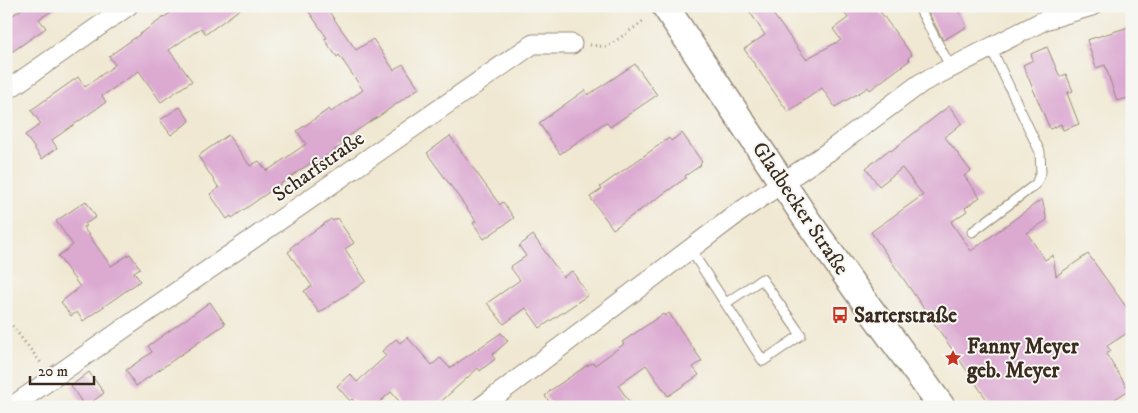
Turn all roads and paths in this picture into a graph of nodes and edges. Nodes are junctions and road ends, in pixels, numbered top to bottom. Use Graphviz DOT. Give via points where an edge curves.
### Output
graph roads {
  1 [pos="128,6"];
  2 [pos="918,6"];
  3 [pos="1092,6"];
  4 [pos="658,11"];
  5 [pos="572,44"];
  6 [pos="992,48"];
  7 [pos="951,68"];
  8 [pos="6,90"];
  9 [pos="782,182"];
  10 [pos="972,232"];
  11 [pos="690,249"];
  12 [pos="726,303"];
  13 [pos="6,318"];
  14 [pos="52,378"];
  15 [pos="11,407"];
  16 [pos="481,407"];
  17 [pos="942,407"];
  1 -- 8 [label="street"];
  2 -- 7 [label="lane"];
  3 -- 6 [label="street" via="1045,20"];
  4 -- 5 [label="path" via="607,47"];
  4 -- 9 [label="main road, Gladbecker Straße"];
  5 -- 14 [label="street, Scharfstraße" via="532,44"];
  6 -- 7 [label="street"];
  6 -- 10 [label="lane" via="1040,152 1042,172 1036,184"];
  7 -- 9 [label="street" via="921,83"];
  9 -- 11 [label="street"];
  9 -- 17 [label="main road, Gladbecker Straße"];
  11 -- 12 [label="lane"];
  11 -- 16 [label="street"];
  12 -- 12 [label="lane" via="763,361 801,335 762,279"];
  13 -- 14 [label="path"];
  14 -- 15 [label="street, Scharfstraße"];
}
